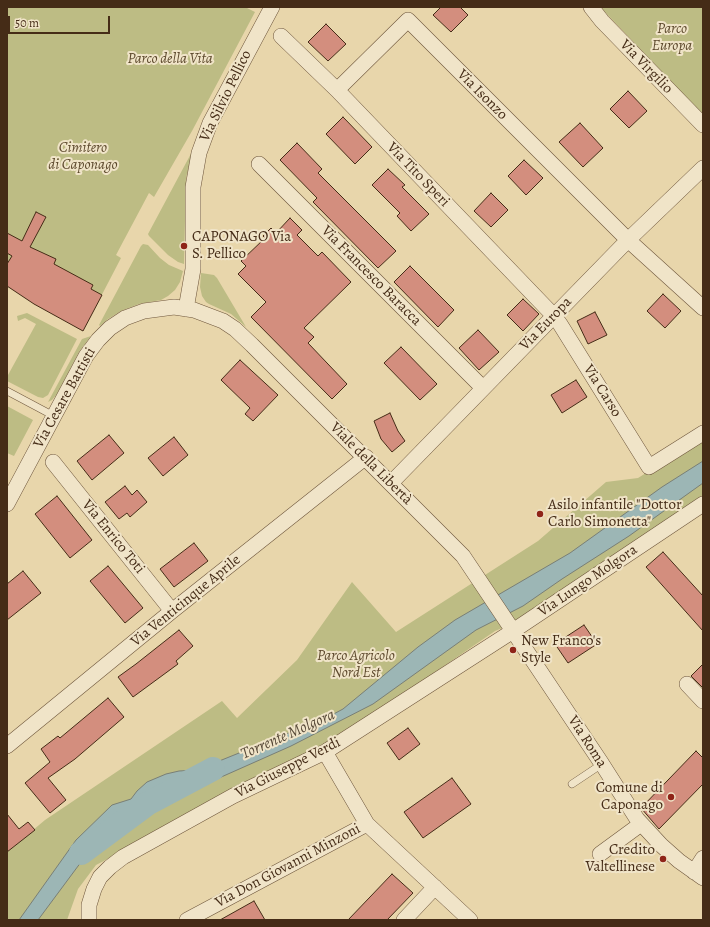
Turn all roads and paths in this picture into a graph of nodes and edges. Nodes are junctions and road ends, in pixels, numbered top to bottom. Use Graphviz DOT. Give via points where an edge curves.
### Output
graph roads {
  1 [pos="272,7"];
  2 [pos="591,7"];
  3 [pos="281,36"];
  4 [pos="336,90"];
  5 [pos="703,125"];
  6 [pos="259,164"];
  7 [pos="703,168"];
  8 [pos="628,240"];
  9 [pos="703,308"];
  10 [pos="186,309"];
  11 [pos="554,316"];
  12 [pos="252,345"];
  13 [pos="483,388"];
  14 [pos="7,391"];
  15 [pos="54,416"];
  16 [pos="703,433"];
  17 [pos="366,457"];
  18 [pos="53,462"];
  19 [pos="391,483"];
  20 [pos="7,504"];
  21 [pos="703,504"];
  22 [pos="172,611"];
  23 [pos="509,626"];
  24 [pos="687,684"];
  25 [pos="703,701"];
  26 [pos="7,746"];
  27 [pos="325,752"];
  28 [pos="602,764"];
  29 [pos="572,784"];
  30 [pos="367,824"];
  31 [pos="641,824"];
  32 [pos="600,854"];
  33 [pos="703,858"];
  34 [pos="699,875"];
  35 [pos="435,887"];
  36 [pos="89,920"];
  37 [pos="187,920"];
  38 [pos="404,920"];
  39 [pos="470,920"];
  1 -- 10 [label="street, Via Silvio Pellico" via="210,123 199,153 193,187 193,269"];
  2 -- 5 [label="street, Via Virgilio" via="602,22"];
  3 -- 4 [label="street, Via Tito Speri"];
  4 -- 8 [label="street, Via Isonzo" via="408,20"];
  4 -- 11 [label="street, Via Tito Speri"];
  6 -- 13 [label="street, Via Francesco Baracca"];
  7 -- 8 [label="street, Via Europa"];
  8 -- 9 [label="street"];
  8 -- 11 [label="street, Via Europa"];
  10 -- 12 [label="street, Via Cesare Battisti" via="223,321"];
  10 -- 15 [label="street, Via Cesare Battisti" via="174,307 144,311 125,318 110,328 86,356"];
  11 -- 13 [label="street, Via Europa"];
  11 -- 16 [label="street, Via Carso" via="649,466"];
  12 -- 17 [label="street, Viale della Libertà"];
  13 -- 19 [label="street, Via Europa"];
  14 -- 15 [label="lane"];
  15 -- 20 [label="street, Via Cesare Battisti"];
  17 -- 19 [label="street, Viale della Libertà"];
  17 -- 22 [label="street, Via Venticinque Aprile"];
  18 -- 22 [label="street, Via Enrico Toti"];
  19 -- 23 [label="street, Viale della Libertà" via="463,556"];
  21 -- 23 [label="street, Via Lungo Molgora"];
  22 -- 26 [label="street, Via Venticinque Aprile"];
  23 -- 27 [label="street, Via Giuseppe Verdi"];
  23 -- 28 [label="street, Via Roma"];
  24 -- 25 [label="street"];
  27 -- 30 [label="street"];
  27 -- 36 [label="street, Via Giuseppe Verdi" via="233,796 123,857 100,877 89,905"];
  28 -- 29 [label="lane"];
  28 -- 31 [label="street, Via Roma"];
  30 -- 35 [label="street"];
  30 -- 37 [label="street, Via Don Giovanni Minzoni"];
  31 -- 32 [label="street"];
  31 -- 34 [label="street, Via Roma" via="679,862"];
  33 -- 34 [label="street"];
  35 -- 38 [label="street"];
  35 -- 39 [label="street"];
}
